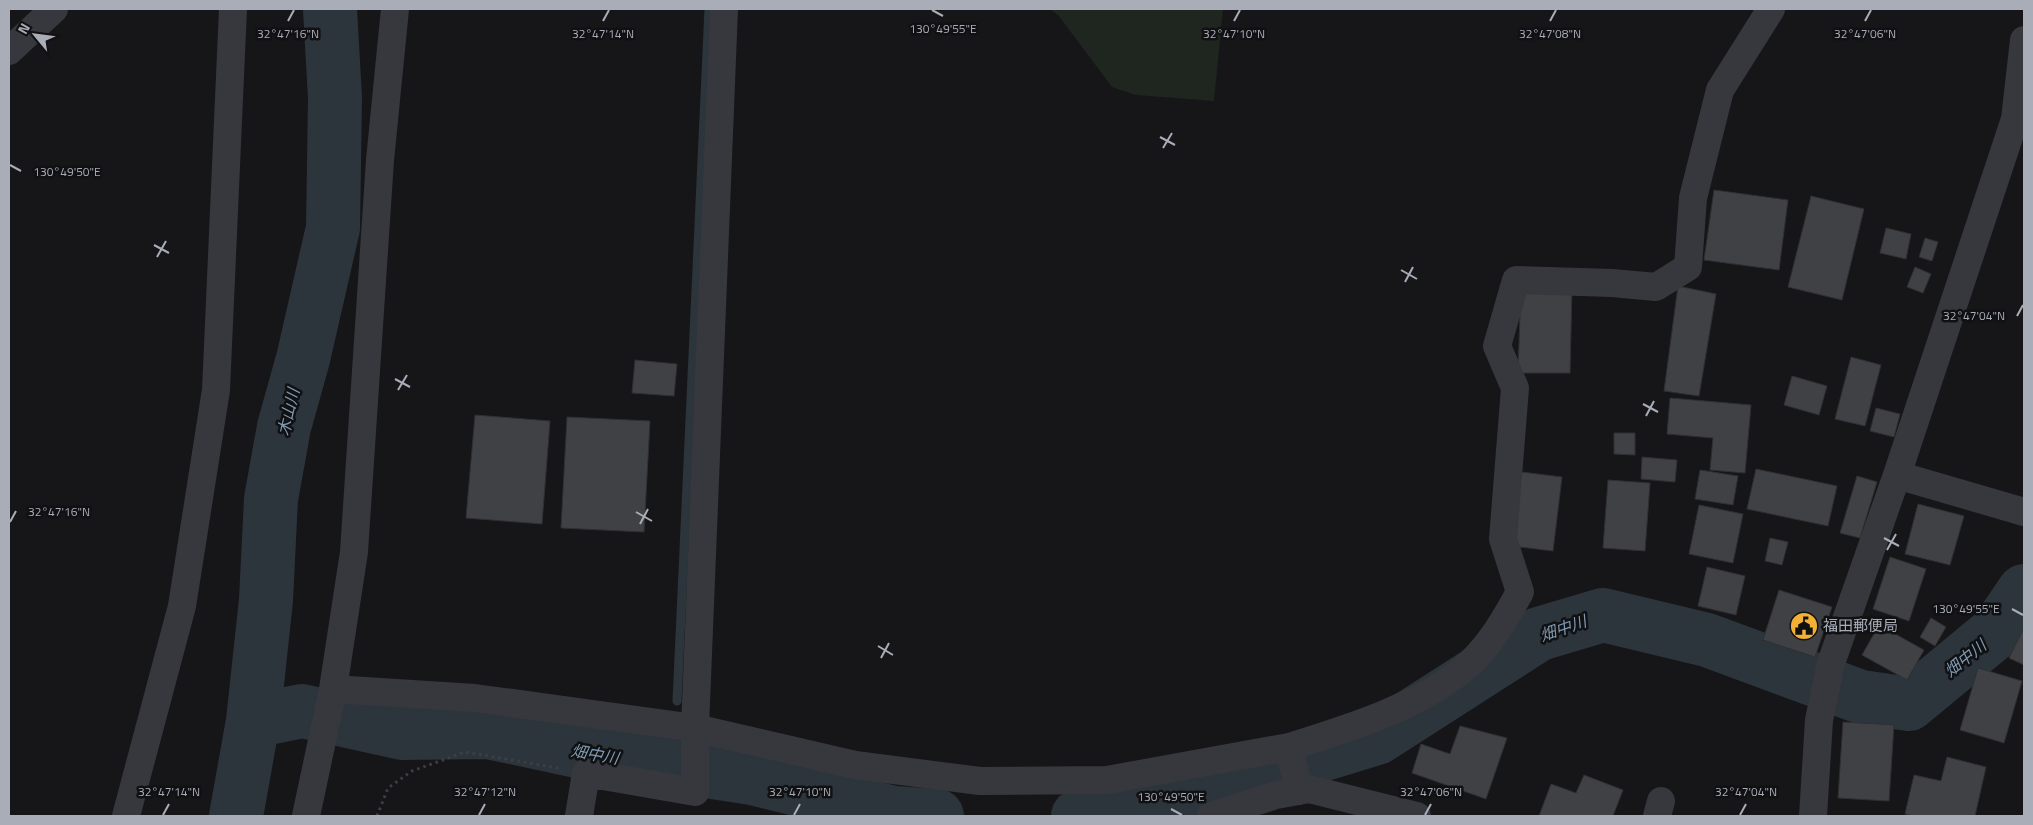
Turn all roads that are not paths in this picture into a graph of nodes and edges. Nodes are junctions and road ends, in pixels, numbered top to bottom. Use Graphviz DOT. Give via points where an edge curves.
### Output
graph roads {
  1 [pos="54,9"];
  2 [pos="233,9"];
  3 [pos="395,9"];
  4 [pos="724,9"];
  5 [pos="1771,9"];
  6 [pos="2024,40"];
  7 [pos="9,51"];
  8 [pos="1897,475"];
  9 [pos="2024,512"];
  10 [pos="331,697"];
  11 [pos="695,737"];
  12 [pos="1289,749"];
  13 [pos="1298,788"];
  14 [pos="126,816"];
  15 [pos="306,816"];
  16 [pos="579,816"];
  17 [pos="1211,816"];
  18 [pos="1417,816"];
  19 [pos="1813,816"];
  1 -- 7 [label="street"];
  2 -- 14 [label="street" via="216,390 182,606"];
  3 -- 10 [label="street" via="379,169 354,552"];
  4 -- 11 [label="street"];
  5 -- 12 [label="street" via="1720,90 1693,198 1688,267 1656,287 1516,280 1497,346 1515,388 1502,538 1520,592 1497,633 1462,671 1430,692 1365,723"];
  6 -- 8 [label="street" via="2015,119"];
  8 -- 9 [label="street"];
  8 -- 19 [label="street" via="1831,663 1819,720"];
  10 -- 11 [label="street" via="475,698"];
  10 -- 15 [label="street"];
  11 -- 12 [label="street" via="855,765 980,781 1107,780"];
  11 -- 16 [label="street" via="695,792 586,773"];
  12 -- 13 [label="street"];
  13 -- 17 [label="street"];
  13 -- 18 [label="street"];
}
